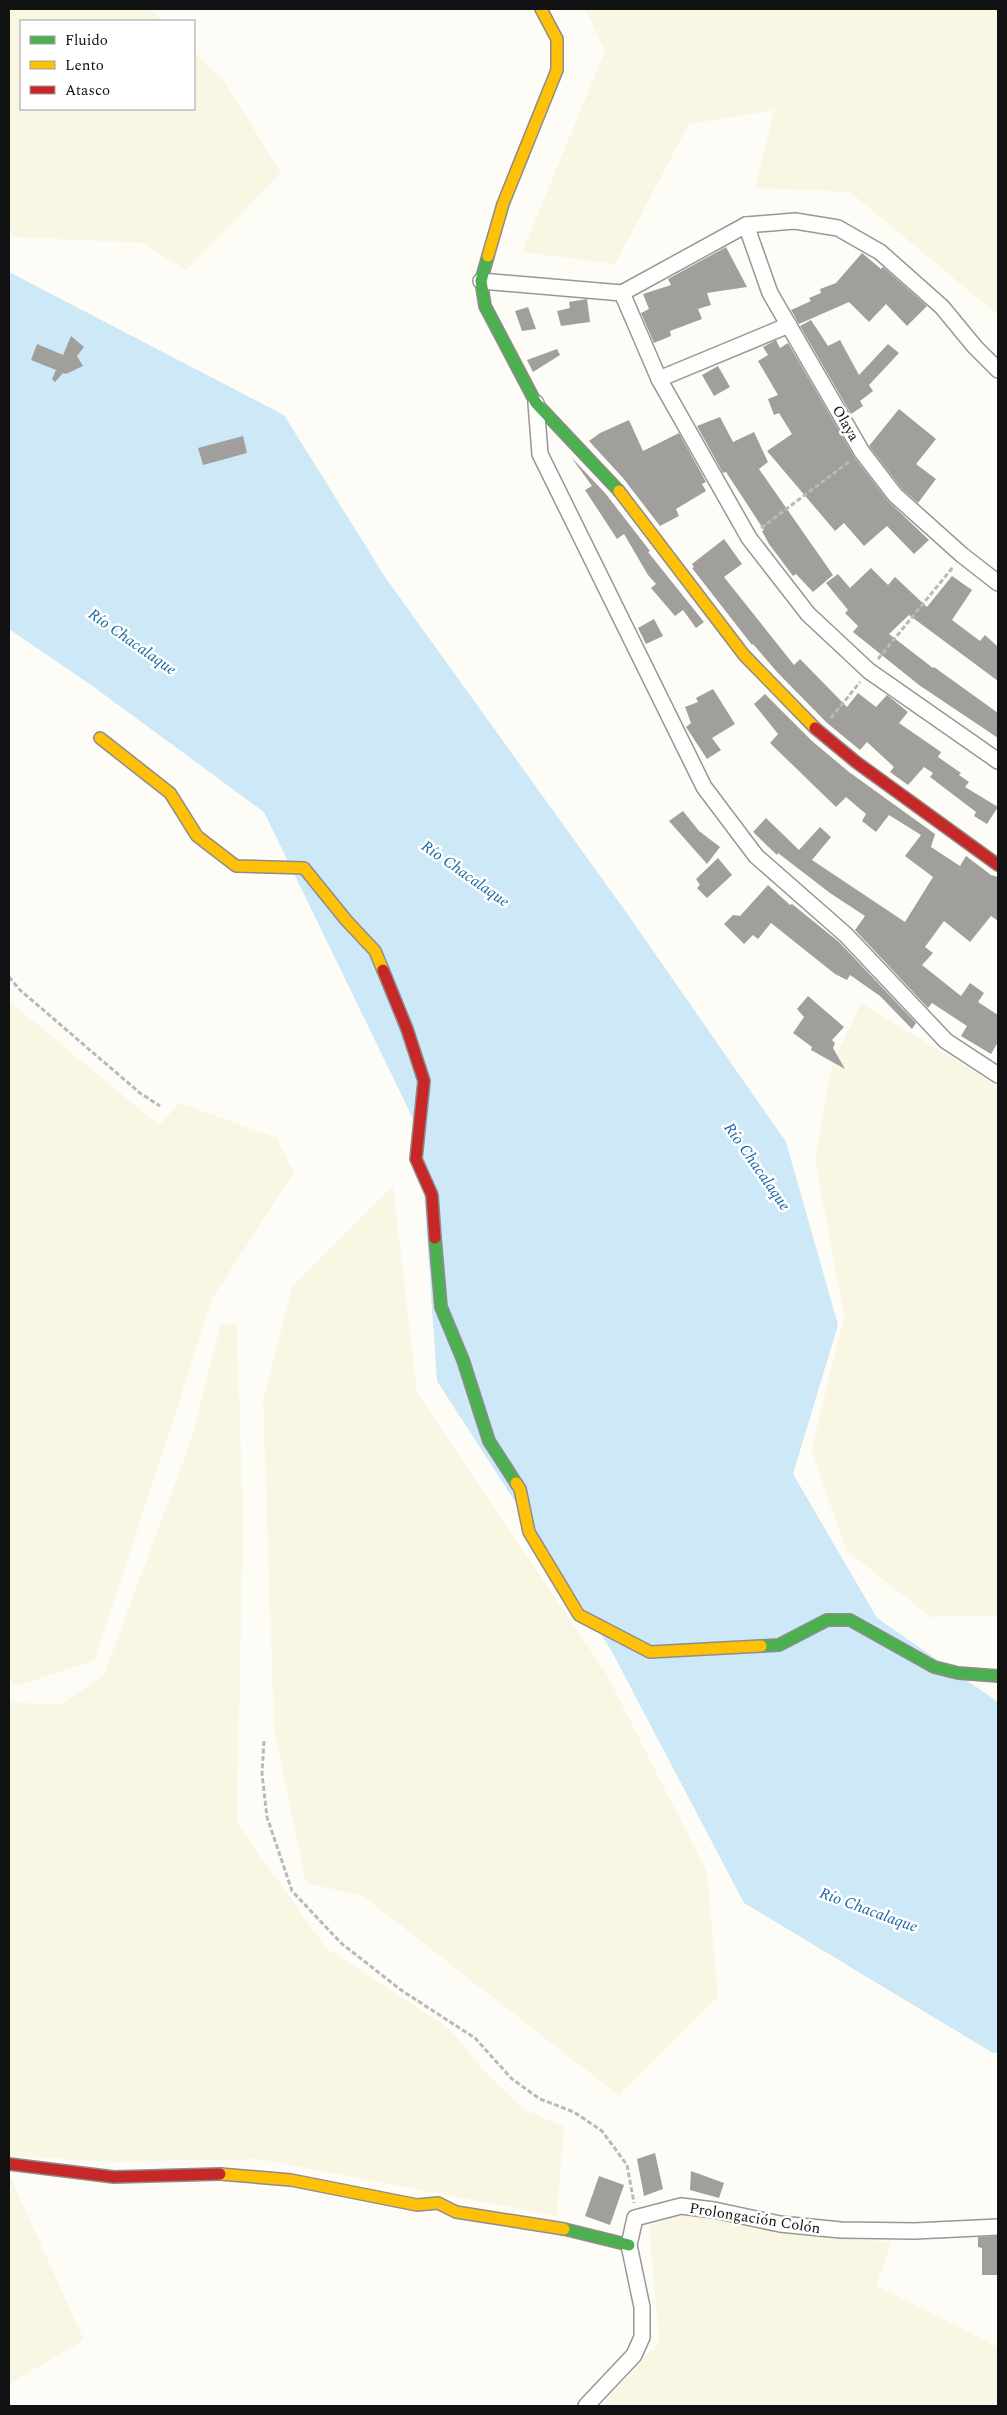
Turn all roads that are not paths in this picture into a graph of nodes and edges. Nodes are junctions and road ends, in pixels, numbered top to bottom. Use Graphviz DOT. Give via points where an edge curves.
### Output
graph roads {
  1 [pos="541,9"];
  2 [pos="746,225"];
  3 [pos="481,281"];
  4 [pos="622,293"];
  5 [pos="789,325"];
  6 [pos="998,370"];
  7 [pos="659,379"];
  8 [pos="536,403"];
  9 [pos="998,583"];
  10 [pos="100,738"];
  11 [pos="998,762"];
  12 [pos="998,865"];
  13 [pos="998,1075"];
  14 [pos="998,1676"];
  15 [pos="9,2164"];
  16 [pos="998,2227"];
  17 [pos="629,2245"];
  18 [pos="586,2406"];
  1 -- 3 [label="street" via="557,39 557,70 503,204"];
  2 -- 4 [label="street"];
  2 -- 5 [label="street, Olaya" via="770,293"];
  2 -- 6 [label="street" via="795,220 838,228 872,248 942,307"];
  3 -- 4 [label="street"];
  3 -- 8 [label="street" via="485,306"];
  4 -- 7 [label="street"];
  5 -- 7 [label="street"];
  5 -- 9 [label="street, Olaya" via="862,452 894,495"];
  7 -- 11 [label="street" via="749,538 808,614 869,670"];
  8 -- 12 [label="street" via="614,485 744,655 819,732"];
  8 -- 13 [label="street" via="540,454 704,787 756,856 846,935 946,1041"];
  10 -- 14 [label="street" via="170,792 197,836 236,866 304,868 375,951 424,1080 416,1159 432,1195 441,1307 463,1360 488,1442 520,1488 529,1532 579,1615 650,1652 779,1645 827,1620 850,1620 934,1667 958,1673"];
  15 -- 17 [label="street" via="114,2177 214,2174 291,2180 417,2205 438,2204 456,2212 555,2227"];
  16 -- 17 [label="street, Prolongación Colón" via="916,2231 831,2230 681,2206 635,2218"];
  17 -- 18 [label="street" via="642,2307 642,2337 634,2354"];
}
